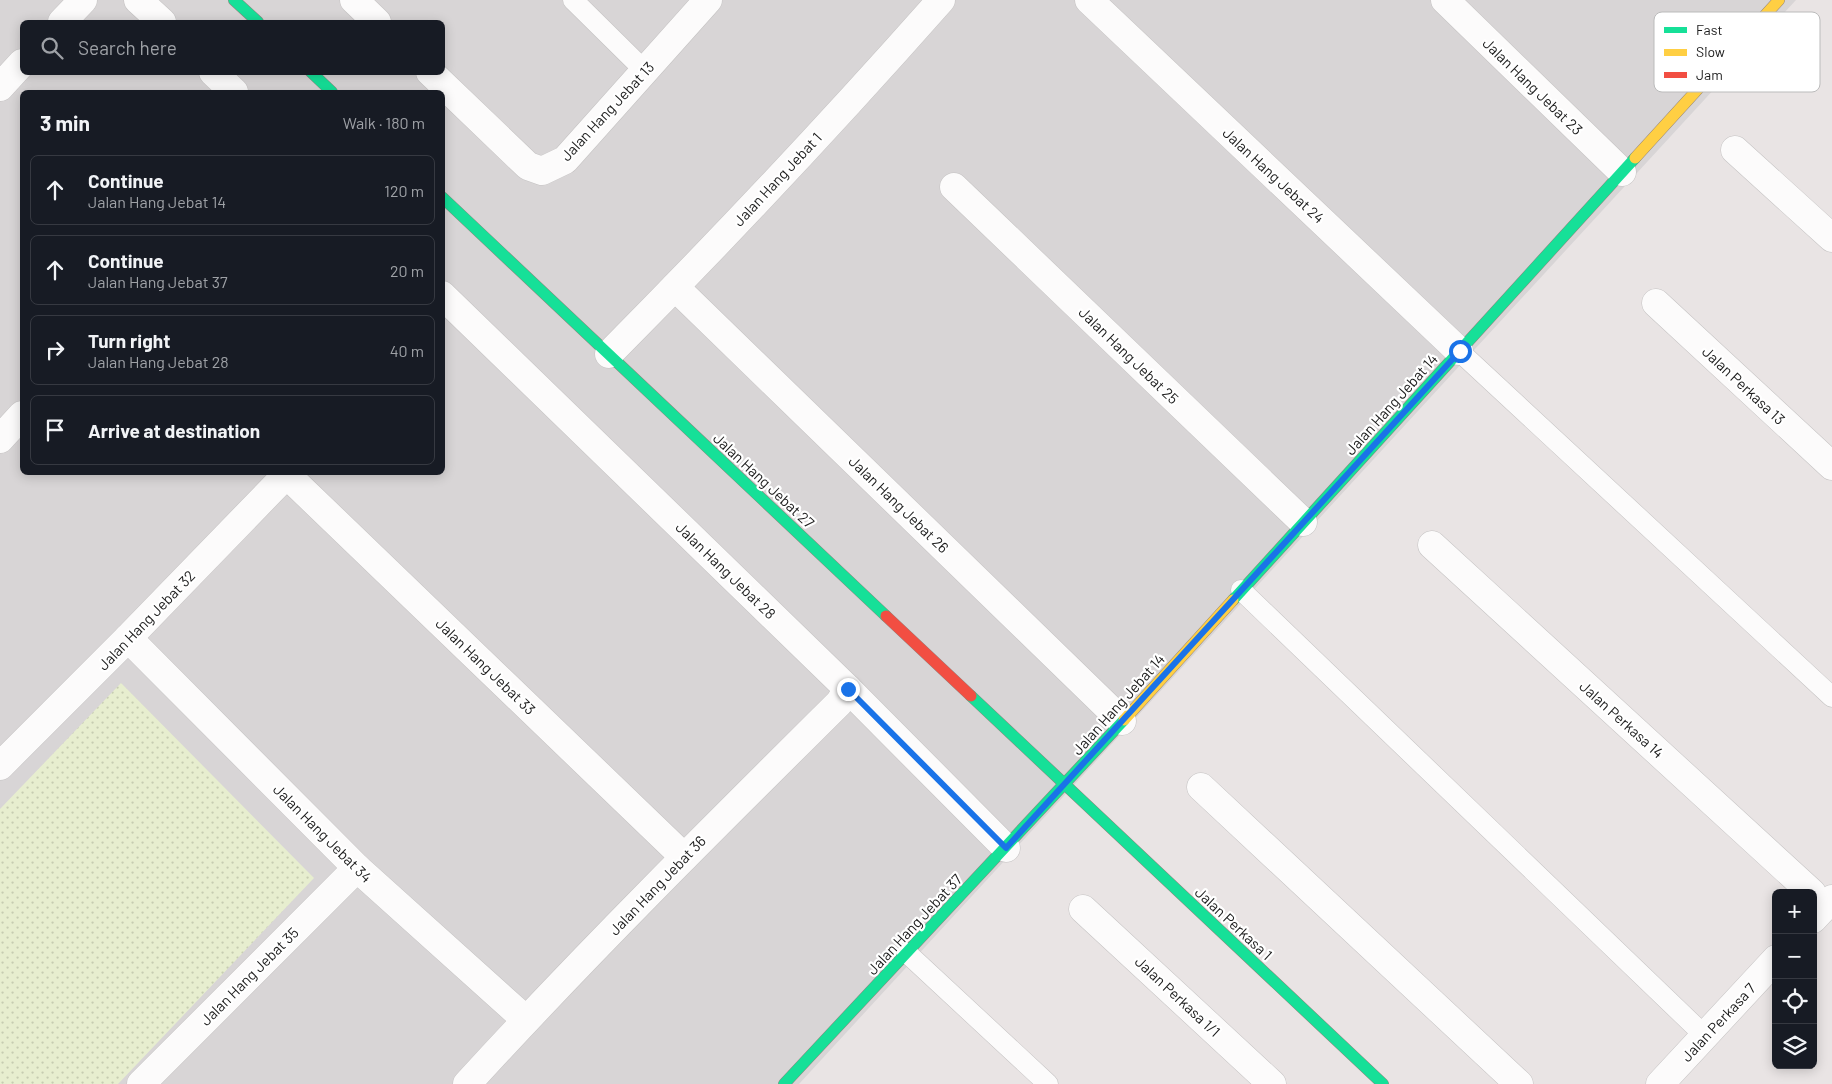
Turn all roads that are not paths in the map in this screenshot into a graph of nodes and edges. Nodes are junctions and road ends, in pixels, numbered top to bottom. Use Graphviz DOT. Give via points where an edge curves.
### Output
graph roads {
  1 [pos="83,0"];
  2 [pos="234,0"];
  3 [pos="354,0"];
  4 [pos="572,0"];
  5 [pos="708,0"];
  6 [pos="941,0"];
  7 [pos="1089,0"];
  8 [pos="1444,0"];
  9 [pos="1779,0"];
  10 [pos="1768,12"];
  11 [pos="64,20"];
  12 [pos="256,20"];
  13 [pos="375,20"];
  14 [pos="20,65"];
  15 [pos="645,71"];
  16 [pos="216,75"];
  17 [pos="314,75"];
  18 [pos="433,75"];
  19 [pos="0,87"];
  20 [pos="232,90"];
  21 [pos="330,90"];
  22 [pos="1695,92"];
  23 [pos="1736,150"];
  24 [pos="1622,172"];
  25 [pos="954,187"];
  26 [pos="445,200"];
  27 [pos="1832,238"];
  28 [pos="676,286"];
  29 [pos="1656,303"];
  30 [pos="446,306"];
  31 [pos="1460,351"];
  32 [pos="608,354"];
  33 [pos="20,417"];
  34 [pos="0,438"];
  35 [pos="1832,466"];
  36 [pos="287,475"];
  37 [pos="289,475"];
  38 [pos="1303,522"];
  39 [pos="1432,545"];
  40 [pos="1241,590"];
  41 [pos="128,638"];
  42 [pos="848,689"];
  43 [pos="1832,697"];
  44 [pos="1122,722"];
  45 [pos="0,766"];
  46 [pos="1065,784"];
  47 [pos="1201,787"];
  48 [pos="1006,848"];
  49 [pos="684,857"];
  50 [pos="356,868"];
  51 [pos="1819,902"];
  52 [pos="1083,909"];
  53 [pos="907,953"];
  54 [pos="1772,963"];
  55 [pos="526,1020"];
  56 [pos="1705,1036"];
  57 [pos="141,1084"];
  58 [pos="467,1084"];
  59 [pos="784,1084"];
  60 [pos="1048,1084"];
  61 [pos="1272,1084"];
  62 [pos="1383,1084"];
  63 [pos="1519,1084"];
  64 [pos="1660,1084"];
  1 -- 11 [label="street"];
  2 -- 12 [label="street"];
  3 -- 13 [label="street"];
  4 -- 15 [label="lane"];
  5 -- 15 [label="street, Jalan Hang Jebat 13"];
  6 -- 28 [label="street, Jalan Hang Jebat 1" via="857,95"];
  7 -- 31 [label="street, Jalan Hang Jebat 24"];
  8 -- 24 [label="street, Jalan Hang Jebat 23"];
  9 -- 10 [label="street, Jalan Hang Jebat 14"];
  14 -- 19 [label="street"];
  15 -- 18 [label="street, Jalan Hang Jebat 13" via="565,160 542,171 528,166"];
  16 -- 20 [label="street"];
  17 -- 21 [label="street"];
  22 -- 24 [label="street, Jalan Hang Jebat 14"];
  23 -- 27 [label="street"];
  24 -- 31 [label="street, Jalan Hang Jebat 14"];
  25 -- 38 [label="street, Jalan Hang Jebat 25"];
  26 -- 32 [label="street, Jalan Hang Jebat 27"];
  28 -- 32 [label="street, Jalan Hang Jebat 1"];
  28 -- 44 [label="street, Jalan Hang Jebat 26"];
  29 -- 35 [label="street, Jalan Perkasa 13"];
  30 -- 42 [label="street, Jalan Hang Jebat 28"];
  31 -- 38 [label="street, Jalan Hang Jebat 14"];
  31 -- 43 [label="lane"];
  32 -- 46 [label="street, Jalan Hang Jebat 27"];
  33 -- 34 [label="street"];
  36 -- 41 [label="street, Jalan Hang Jebat 32"];
  37 -- 49 [label="street, Jalan Hang Jebat 33"];
  38 -- 40 [label="street, Jalan Hang Jebat 14"];
  39 -- 51 [label="street, Jalan Perkasa 14"];
  40 -- 44 [label="street, Jalan Hang Jebat 14"];
  40 -- 56 [label="lane"];
  41 -- 45 [label="street, Jalan Hang Jebat 32"];
  41 -- 50 [label="street, Jalan Hang Jebat 34"];
  42 -- 48 [label="street, Jalan Hang Jebat 28"];
  42 -- 49 [label="street, Jalan Hang Jebat 36" via="839,703"];
  44 -- 46 [label="street, Jalan Hang Jebat 14"];
  46 -- 48 [label="street, Jalan Hang Jebat 37"];
  46 -- 62 [label="street, Jalan Perkasa 1"];
  47 -- 63 [label="street"];
  48 -- 53 [label="street, Jalan Hang Jebat 37"];
  49 -- 55 [label="street, Jalan Hang Jebat 36"];
  50 -- 55 [label="street, Jalan Hang Jebat 34"];
  50 -- 57 [label="street, Jalan Hang Jebat 35"];
  52 -- 61 [label="street, Jalan Perkasa 1/1"];
  53 -- 59 [label="street, Jalan Hang Jebat 37"];
  53 -- 60 [label="lane"];
  54 -- 56 [label="street, Jalan Perkasa 7"];
  55 -- 58 [label="street, Jalan Hang Jebat 36"];
  56 -- 64 [label="street, Jalan Perkasa 7"];
}
